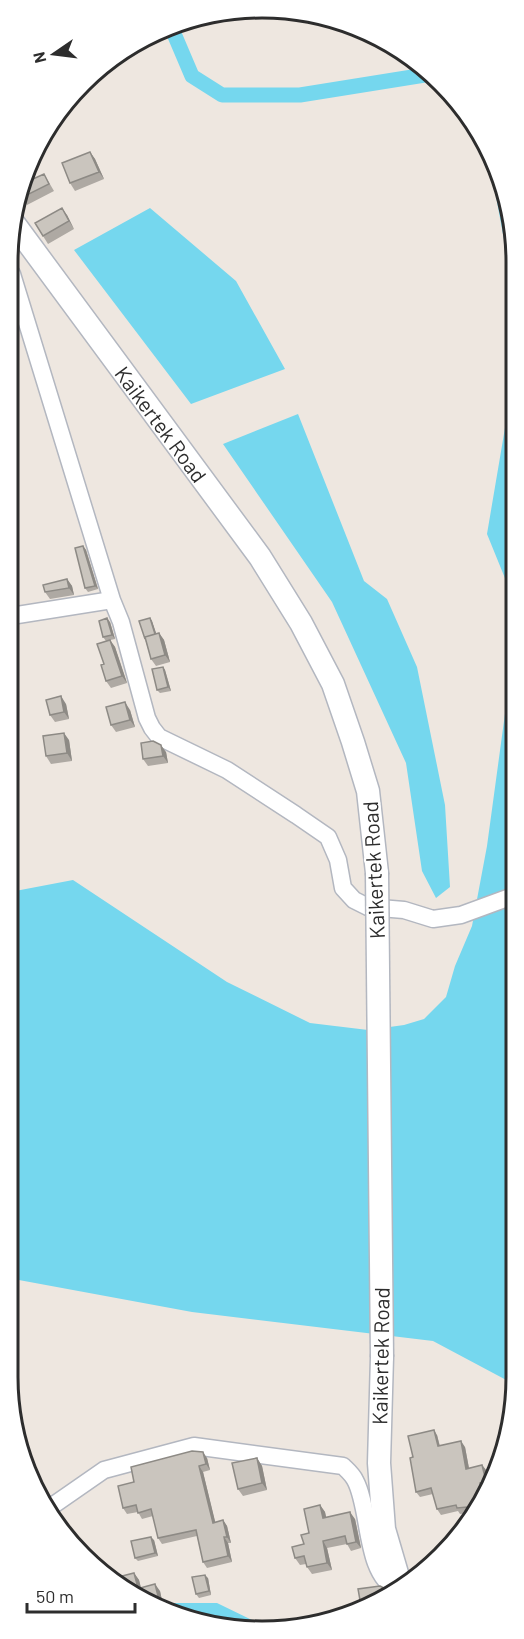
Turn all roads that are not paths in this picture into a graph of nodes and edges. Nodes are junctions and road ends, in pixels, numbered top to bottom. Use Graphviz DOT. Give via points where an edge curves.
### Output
graph roads {
  1 [pos="20,231"];
  2 [pos="18,294"];
  3 [pos="112,600"];
  4 [pos="18,615"];
  5 [pos="506,899"];
  6 [pos="54,1504"];
  7 [pos="397,1581"];
  8 [pos="391,1584"];
  1 -- 7 [label="main road, Kaikertek Road, bridge" via="260,557 333,684 368,791 377,873 382,1357 379,1462 384,1529"];
  2 -- 3 [label="street"];
  3 -- 4 [label="street"];
  3 -- 5 [label="street" via="147,718 159,737 227,770 328,837 338,860 343,888 354,900 368,907 404,910 433,919 461,915"];
  6 -- 8 [label="street" via="104,1470 194,1446 343,1466 356,1482 375,1558 384,1581"];
}
